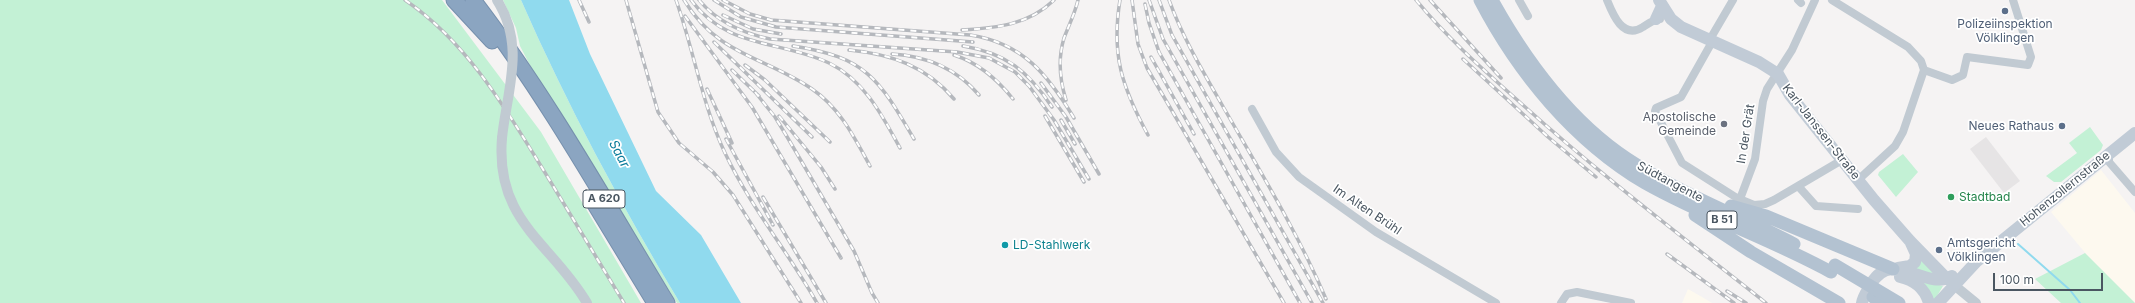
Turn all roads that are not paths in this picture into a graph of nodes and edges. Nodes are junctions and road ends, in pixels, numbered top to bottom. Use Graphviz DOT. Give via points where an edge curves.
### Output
graph roads {
  1 [pos="454,0"];
  2 [pos="462,0"];
  3 [pos="473,0"];
  4 [pos="480,0"];
  5 [pos="497,0"];
  6 [pos="1476,0"];
  7 [pos="1480,0"];
  8 [pos="1492,0"];
  9 [pos="1519,0"];
  10 [pos="1607,0"];
  11 [pos="1733,0"];
  12 [pos="1815,0"];
  13 [pos="1832,0"];
  14 [pos="2013,0"];
  15 [pos="1661,3"];
  16 [pos="1528,16"];
  17 [pos="1489,17"];
  18 [pos="1656,19"];
  19 [pos="1671,19"];
  20 [pos="498,41"];
  21 [pos="1710,41"];
  22 [pos="1924,70"];
  23 [pos="1778,74"];
  24 [pos="536,99"];
  25 [pos="1252,109"];
  26 [pos="2135,133"];
  27 [pos="2109,154"];
  28 [pos="1618,159"];
  29 [pos="1842,160"];
  30 [pos="1858,180"];
  31 [pos="1799,187"];
  32 [pos="2135,192"];
  33 [pos="1687,193"];
  34 [pos="1670,196"];
  35 [pos="1740,199"];
  36 [pos="1858,209"];
  37 [pos="1910,241"];
  38 [pos="1833,269"];
  39 [pos="1893,269"];
  40 [pos="1869,288"];
  41 [pos="1947,290"];
  42 [pos="587,303"];
  43 [pos="655,303"];
  44 [pos="667,303"];
  45 [pos="1496,303"];
  46 [pos="1561,303"];
  47 [pos="1631,303"];
  48 [pos="1839,303"];
  49 [pos="1862,303"];
  50 [pos="1883,303"];
  51 [pos="1899,303"];
  52 [pos="1929,303"];
  53 [pos="1976,303"];
  1 -- 20 [label="highway, A 620"];
  2 -- 20 [label="highway, A 620"];
  3 -- 20 [label="highway, A 620"];
  4 -- 20 [label="highway"];
  5 -- 42 [label="street, bridge" via="508,25 514,60 502,138 505,179 517,212 526,227 573,282"];
  6 -- 17 [label="main road"];
  7 -- 17 [label="main road, Südtangente / B 51"];
  8 -- 28 [label="main road, Südtangente / B 51" via="1509,30 1546,82"];
  9 -- 16 [label="street"];
  10 -- 18 [label="street" via="1622,28 1631,31 1640,29"];
  11 -- 21 [label="street"];
  12 -- 23 [label="street, In der Grät"];
  13 -- 22 [label="street" via="1908,47 1921,61"];
  14 -- 22 [label="street" via="2031,57 2028,65 1967,57 1963,76 1952,80"];
  15 -- 18 [label="main road, Karl-Janssen-Straße"];
  15 -- 19 [label="main road, Karl-Janssen-Straße"];
  17 -- 28 [label="main road, Südtangente / B 51" via="1518,61 1576,131"];
  18 -- 19 [label="street"];
  19 -- 21 [label="main road, Karl-Janssen-Straße" via="1681,27"];
  20 -- 24 [label="highway, A 620"];
  20 -- 24 [label="highway, A 620" via="506,61"];
  21 -- 23 [label="main road, Karl-Janssen-Straße" via="1759,62"];
  21 -- 35 [label="street" via="1681,97 1654,111 1682,162"];
  22 -- 30 [label="street" via="1895,146"];
  23 -- 29 [label="main road, Karl-Janssen-Straße" via="1787,91"];
  23 -- 35 [label="street, In der Grät" via="1768,86 1763,101 1755,159"];
  24 -- 43 [label="highway, A 620"];
  24 -- 44 [label="highway, A 620"];
  25 -- 45 [label="street, Im Alten Brühl" via="1276,152 1299,178 1376,232"];
  26 -- 27 [label="main road, Hohenzollernstraße"];
  27 -- 32 [label="street" via="2109,162"];
  27 -- 41 [label="main road, Hohenzollernstraße" via="1977,261"];
  28 -- 33 [label="main road, Südtangente / B 51"];
  28 -- 34 [label="main road, Südtangente / B 51" via="1629,173"];
  29 -- 30 [label="main road, Karl-Janssen-Straße"];
  29 -- 31 [label="street"];
  30 -- 37 [label="main road, Karl-Janssen-Straße"];
  31 -- 35 [label="street" via="1765,204 1754,204"];
  31 -- 36 [label="street" via="1816,206"];
  33 -- 38 [label="main road, Südtangente / B 51" via="1791,242"];
  33 -- 39 [label="main road" via="1766,216"];
  34 -- 38 [label="main road, Südtangente / B 51"];
  34 -- 48 [label="main road" via="1729,238"];
  37 -- 39 [label="main road" via="1915,251 1915,262 1907,267"];
  37 -- 41 [label="main road, Karl-Janssen-Straße"];
  38 -- 50 [label="main road, Südtangente"];
  38 -- 51 [label="main road, Südtangente / B 51, bridge"];
  39 -- 40 [label="main road" via="1877,276"];
  39 -- 41 [label="main road" via="1906,270 1936,280"];
  40 -- 49 [label="main road"];
  40 -- 52 [label="main road" via="1886,278 1901,277 1919,286"];
  41 -- 53 [label="street, Karl-Janssen-Straße"];
  46 -- 47 [label="street" via="1567,294 1577,292"];
}
